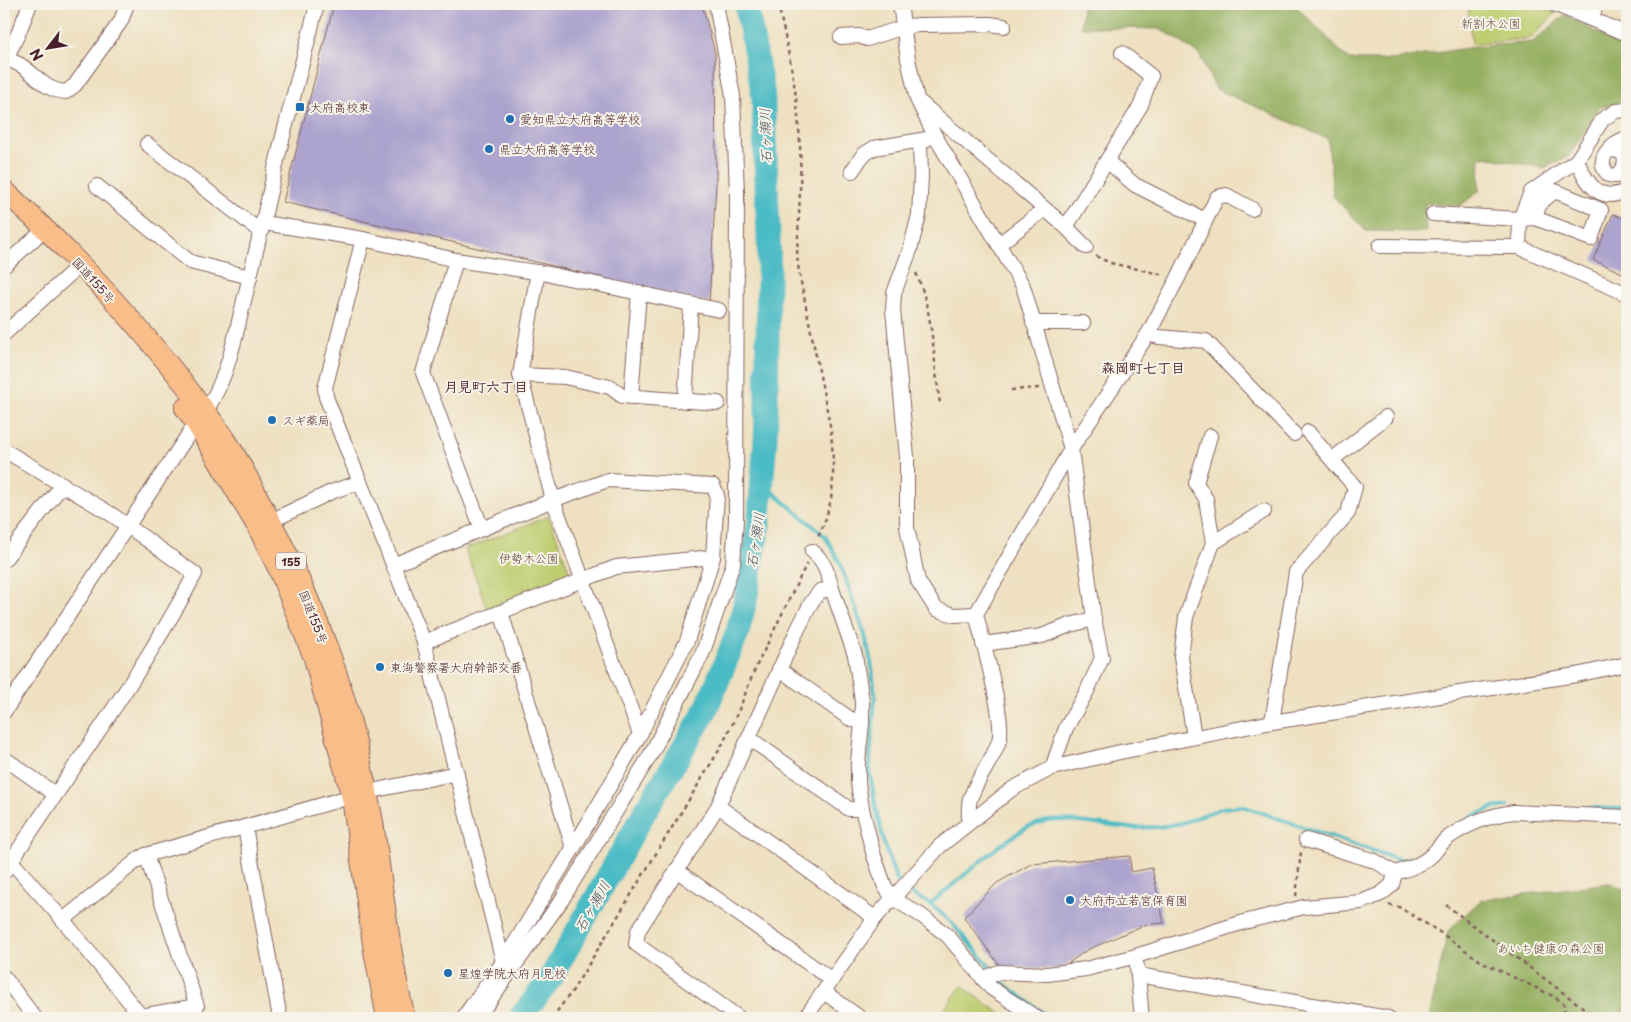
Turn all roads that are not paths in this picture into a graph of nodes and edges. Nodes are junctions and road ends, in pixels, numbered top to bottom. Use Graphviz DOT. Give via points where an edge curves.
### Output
graph roads {
  1 [pos="30,4"];
  2 [pos="127,4"];
  3 [pos="317,4"];
  4 [pos="716,4"];
  5 [pos="900,4"];
  6 [pos="1554,4"];
  7 [pos="1596,4"];
  8 [pos="1592,19"];
  9 [pos="1004,26"];
  10 [pos="903,28"];
  11 [pos="1627,34"];
  12 [pos="841,37"];
  13 [pos="1122,53"];
  14 [pos="5,61"];
  15 [pos="917,99"];
  16 [pos="1627,110"];
  17 [pos="1627,119"];
  18 [pos="1593,132"];
  19 [pos="935,136"];
  20 [pos="1627,138"];
  21 [pos="920,141"];
  22 [pos="147,144"];
  23 [pos="1608,151"];
  24 [pos="1577,160"];
  25 [pos="1107,161"];
  26 [pos="852,171"];
  27 [pos="97,186"];
  28 [pos="4,190"];
  29 [pos="1627,190"];
  30 [pos="4,204"];
  31 [pos="1045,209"];
  32 [pos="1252,209"];
  33 [pos="1433,214"];
  34 [pos="1535,218"];
  35 [pos="1520,219"];
  36 [pos="1205,220"];
  37 [pos="263,227"];
  38 [pos="1066,227"];
  39 [pos="36,237"];
  40 [pos="363,239"];
  41 [pos="999,244"];
  42 [pos="1380,246"];
  43 [pos="1086,247"];
  44 [pos="1519,247"];
  45 [pos="456,260"];
  46 [pos="4,266"];
  47 [pos="538,272"];
  48 [pos="71,273"];
  49 [pos="250,277"];
  50 [pos="639,292"];
  51 [pos="1627,294"];
  52 [pos="691,304"];
  53 [pos="719,310"];
  54 [pos="1033,323"];
  55 [pos="1083,323"];
  56 [pos="4,334"];
  57 [pos="1148,334"];
  58 [pos="520,375"];
  59 [pos="631,397"];
  60 [pos="685,401"];
  61 [pos="718,403"];
  62 [pos="1386,417"];
  63 [pos="201,418"];
  64 [pos="1210,436"];
  65 [pos="1071,449"];
  66 [pos="4,450"];
  67 [pos="1333,459"];
  68 [pos="360,482"];
  69 [pos="62,484"];
  70 [pos="553,500"];
  71 [pos="1264,511"];
  72 [pos="271,521"];
  73 [pos="127,526"];
  74 [pos="482,529"];
  75 [pos="1213,543"];
  76 [pos="812,551"];
  77 [pos="713,557"];
  78 [pos="4,560"];
  79 [pos="393,565"];
  80 [pos="582,579"];
  81 [pos="832,589"];
  82 [pos="501,612"];
  83 [pos="976,614"];
  84 [pos="1094,620"];
  85 [pos="424,642"];
  86 [pos="983,644"];
  87 [pos="1627,664"];
  88 [pos="779,669"];
  89 [pos="4,712"];
  90 [pos="1272,722"];
  91 [pos="862,723"];
  92 [pos="640,734"];
  93 [pos="1194,737"];
  94 [pos="749,738"];
  95 [pos="4,758"];
  96 [pos="1052,768"];
  97 [pos="457,773"];
  98 [pos="55,794"];
  99 [pos="359,795"];
  100 [pos="718,806"];
  101 [pos="862,810"];
  102 [pos="1627,817"];
  103 [pos="968,822"];
  104 [pos="246,827"];
  105 [pos="1306,840"];
  106 [pos="573,848"];
  107 [pos="146,855"];
  108 [pos="7,866"];
  109 [pos="676,870"];
  110 [pos="1395,872"];
  111 [pos="896,896"];
  112 [pos="875,918"];
  113 [pos="63,920"];
  114 [pos="1136,956"];
  115 [pos="503,962"];
  116 [pos="1138,975"];
  117 [pos="4,977"];
  118 [pos="982,979"];
  119 [pos="832,980"];
  120 [pos="824,992"];
  121 [pos="198,1012"];
  122 [pos="35,1018"];
  123 [pos="280,1018"];
  124 [pos="388,1018"];
  125 [pos="405,1018"];
  126 [pos="463,1018"];
  127 [pos="477,1018"];
  128 [pos="740,1018"];
  129 [pos="805,1018"];
  130 [pos="860,1018"];
  131 [pos="1037,1018"];
  132 [pos="1142,1018"];
  133 [pos="1388,1018"];
  1 -- 14 [label="street"];
  2 -- 14 [label="street" via="121,21 66,92 48,87 22,66"];
  3 -- 37 [label="street"];
  4 -- 127 [label="street" via="733,96 738,192 733,564 703,652 651,754 561,901"];
  5 -- 10 [label="street"];
  6 -- 8 [label="street"];
  7 -- 8 [label="street"];
  8 -- 11 [label="street"];
  9 -- 10 [label="street" via="920,25"];
  10 -- 12 [label="street" via="867,39"];
  10 -- 15 [label="street"];
  13 -- 25 [label="street" via="1151,76 1141,105"];
  15 -- 19 [label="street"];
  15 -- 31 [label="street"];
  16 -- 18 [label="street" via="1616,111 1603,119"];
  17 -- 18 [label="street"];
  18 -- 24 [label="street"];
  19 -- 21 [label="street"];
  19 -- 41 [label="street"];
  20 -- 23 [label="street" via="1618,141"];
  21 -- 26 [label="street" via="874,148 863,155"];
  21 -- 83 [label="street" via="918,215 894,293 893,310 907,457 906,527 918,581 936,609 954,615"];
  22 -- 37 [label="street"];
  24 -- 29 [label="street" via="1585,180 1594,188 1609,195"];
  24 -- 35 [label="street" via="1531,192"];
  25 -- 36 [label="street" via="1135,185"];
  25 -- 38 [label="street"];
  27 -- 49 [label="street" via="190,262"];
  28 -- 63 [label="highway, 国道155号 / 155" via="73,256 144,334"];
  30 -- 39 [label="highway, 国道155号 / 155"];
  31 -- 38 [label="street"];
  31 -- 41 [label="street"];
  32 -- 36 [label="street" via="1226,195 1221,196 1217,197"];
  33 -- 35 [label="street"];
  34 -- 34 [label="street" via="1591,239 1601,210 1555,191 1540,203"];
  34 -- 35 [label="street"];
  35 -- 44 [label="street"];
  36 -- 57 [label="street"];
  37 -- 40 [label="street"];
  37 -- 49 [label="street"];
  38 -- 43 [label="street"];
  39 -- 46 [label="street"];
  39 -- 48 [label="highway, 国道155号 / 155"];
  40 -- 45 [label="street"];
  40 -- 68 [label="street" via="325,388"];
  41 -- 54 [label="street" via="1023,286"];
  42 -- 44 [label="street"];
  44 -- 51 [label="street"];
  45 -- 47 [label="street"];
  45 -- 74 [label="street" via="423,373"];
  47 -- 50 [label="street"];
  47 -- 58 [label="street"];
  48 -- 56 [label="street"];
  48 -- 63 [label="highway, 国道155号 / 155"];
  49 -- 63 [label="street" via="219,389"];
  50 -- 52 [label="street"];
  50 -- 59 [label="street"];
  52 -- 53 [label="street"];
  52 -- 60 [label="street"];
  54 -- 55 [label="street"];
  54 -- 65 [label="street"];
  57 -- 65 [label="street"];
  57 -- 67 [label="street" via="1206,341 1301,433"];
  58 -- 59 [label="street" via="566,377 610,387 622,396"];
  58 -- 70 [label="street"];
  59 -- 60 [label="street"];
  60 -- 61 [label="street"];
  62 -- 67 [label="street"];
  63 -- 72 [label="highway, 国道155号 / 155" via="223,436"];
  63 -- 73 [label="street"];
  63 -- 99 [label="highway, 国道155号 / 155" via="279,570 314,658"];
  64 -- 75 [label="street" via="1196,483 1206,499"];
  65 -- 83 [label="street"];
  65 -- 84 [label="street"];
  66 -- 69 [label="street"];
  67 -- 90 [label="street" via="1355,487 1348,513 1296,572"];
  68 -- 72 [label="street"];
  68 -- 79 [label="street"];
  69 -- 73 [label="street"];
  69 -- 78 [label="street"];
  70 -- 74 [label="street"];
  70 -- 77 [label="street" via="608,480 713,486 717,495"];
  70 -- 80 [label="street"];
  71 -- 75 [label="street"];
  72 -- 99 [label="highway, 国道155号 / 155" via="306,596 340,683 356,740"];
  73 -- 89 [label="street"];
  73 -- 98 [label="street" via="195,574 116,703"];
  74 -- 79 [label="street"];
  75 -- 93 [label="street" via="1186,618 1181,657"];
  76 -- 81 [label="street" via="826,567"];
  77 -- 80 [label="street" via="616,567"];
  77 -- 92 [label="street" via="687,642"];
  79 -- 85 [label="street"];
  80 -- 82 [label="street"];
  80 -- 92 [label="street"];
  81 -- 88 [label="street" via="820,591 811,603"];
  81 -- 91 [label="street" via="855,655"];
  82 -- 85 [label="street"];
  82 -- 106 [label="street"];
  83 -- 86 [label="street"];
  84 -- 86 [label="street" via="1042,636"];
  84 -- 96 [label="street" via="1102,658 1088,691 1066,728"];
  85 -- 97 [label="street"];
  86 -- 103 [label="street" via="1000,716 1000,739 970,801"];
  87 -- 90 [label="street"];
  88 -- 91 [label="street" via="849,718"];
  88 -- 94 [label="street"];
  90 -- 93 [label="street"];
  91 -- 101 [label="street" via="858,783"];
  92 -- 106 [label="street"];
  93 -- 96 [label="street"];
  94 -- 100 [label="street"];
  94 -- 101 [label="street" via="849,809"];
  95 -- 98 [label="street"];
  96 -- 103 [label="street" via="1012,789"];
  97 -- 99 [label="street"];
  97 -- 115 [label="street"];
  98 -- 108 [label="street"];
  99 -- 104 [label="street"];
  99 -- 124 [label="highway, 国道155号 / 155" via="374,951"];
  99 -- 125 [label="highway, 国道155号 / 155" via="372,820 393,964"];
  100 -- 109 [label="street"];
  100 -- 112 [label="street"];
  101 -- 111 [label="street" via="885,887"];
  102 -- 110 [label="street" via="1514,812 1496,815 1448,837 1424,862"];
  103 -- 111 [label="street" via="940,846"];
  104 -- 107 [label="street"];
  104 -- 123 [label="street"];
  105 -- 110 [label="street" via="1375,861"];
  106 -- 115 [label="street"];
  107 -- 113 [label="street"];
  107 -- 121 [label="street"];
  108 -- 113 [label="street"];
  109 -- 119 [label="street"];
  109 -- 128 [label="street" via="638,931 636,944"];
  110 -- 114 [label="street" via="1392,885 1381,894 1361,902 1295,909"];
  111 -- 112 [label="street"];
  111 -- 118 [label="street" via="948,936"];
  112 -- 119 [label="street"];
  113 -- 121 [label="street" via="141,1016"];
  114 -- 116 [label="street"];
  114 -- 118 [label="street" via="1060,973 999,972"];
  115 -- 126 [label="street"];
  116 -- 132 [label="street"];
  116 -- 133 [label="street"];
  117 -- 122 [label="street"];
  118 -- 131 [label="street"];
  119 -- 120 [label="street"];
  120 -- 129 [label="street"];
  120 -- 130 [label="street"];
}
